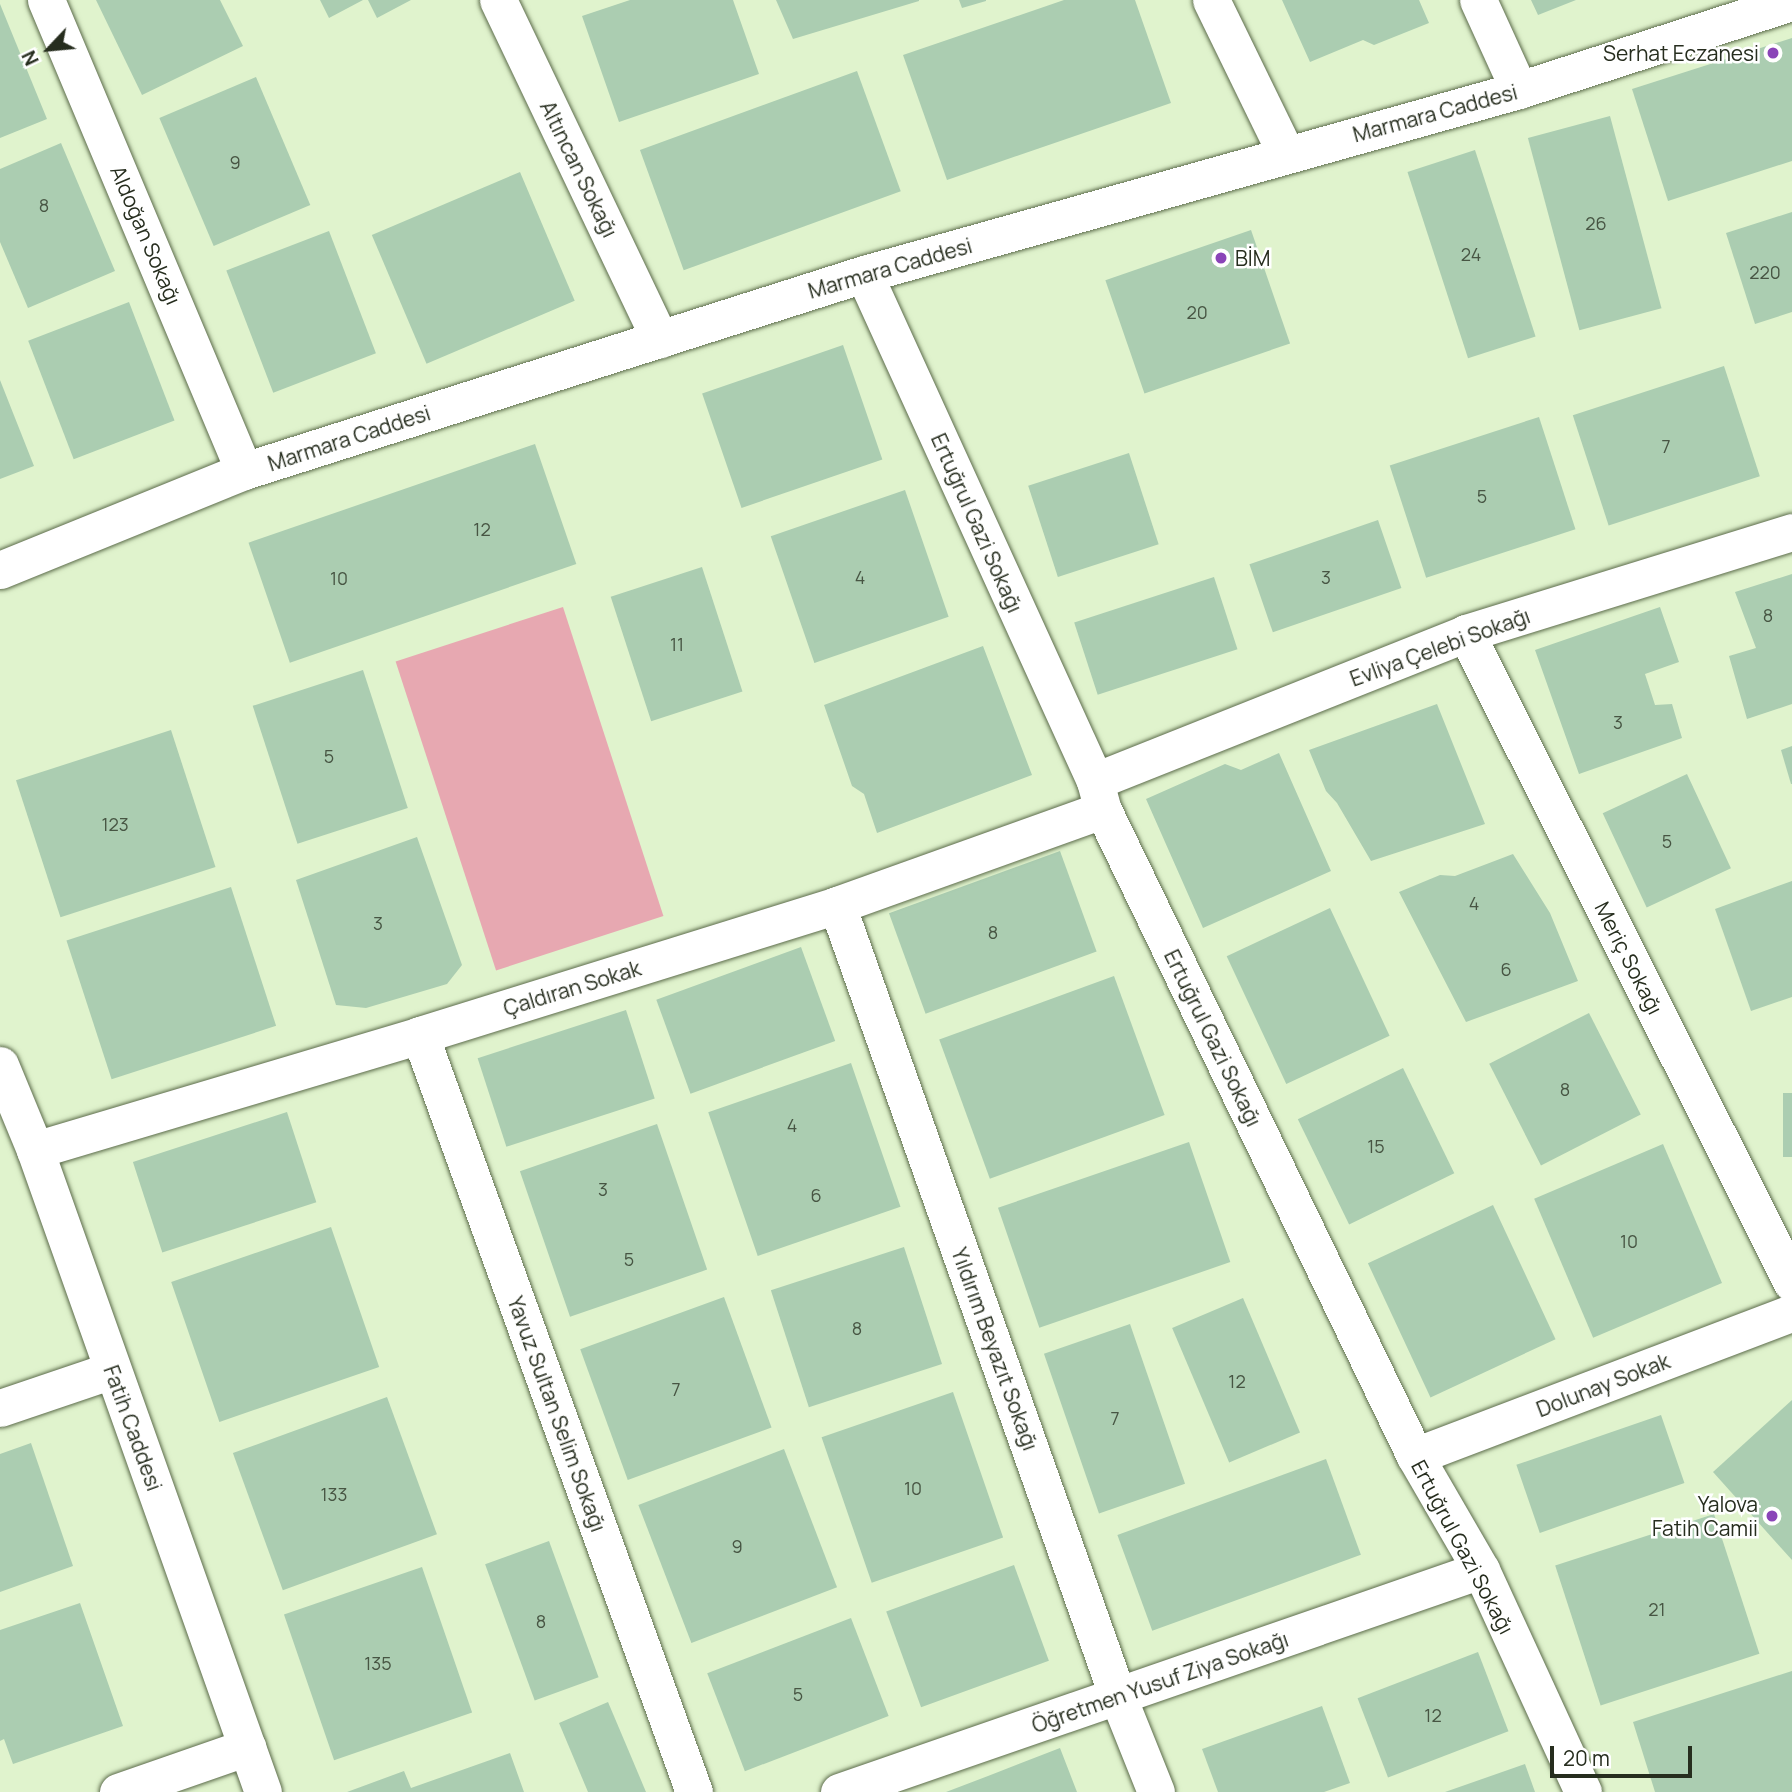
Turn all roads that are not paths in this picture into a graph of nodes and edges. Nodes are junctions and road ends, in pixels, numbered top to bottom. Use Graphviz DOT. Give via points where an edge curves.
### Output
graph roads {
  1 [pos="46,0"];
  2 [pos="1211,0"];
  3 [pos="1478,0"];
  4 [pos="500,1"];
  5 [pos="1792,2"];
  6 [pos="1519,90"];
  7 [pos="1286,155"];
  8 [pos="864,274"];
  9 [pos="660,339"];
  10 [pos="244,471"];
  11 [pos="1792,532"];
  12 [pos="0,570"];
  13 [pos="1466,633"];
  14 [pos="1099,796"];
  15 [pos="837,905"];
  16 [pos="420,1035"];
  17 [pos="0,1065"];
  18 [pos="35,1150"];
  19 [pos="1792,1283"];
  20 [pos="1792,1313"];
  21 [pos="112,1370"];
  22 [pos="0,1408"];
  23 [pos="1415,1456"];
  24 [pos="1481,1570"];
  25 [pos="1118,1697"];
  26 [pos="247,1747"];
  27 [pos="118,1792"];
  28 [pos="263,1792"];
  29 [pos="694,1792"];
  30 [pos="839,1792"];
  31 [pos="1156,1792"];
  32 [pos="1583,1792"];
  1 -- 10 [label="street, Aldoğan Sokağı"];
  2 -- 7 [label="street"];
  3 -- 6 [label="street"];
  4 -- 9 [label="street, Altıncan Sokağı"];
  5 -- 6 [label="street, Marmara Caddesi"];
  6 -- 7 [label="street, Marmara Caddesi"];
  7 -- 8 [label="street, Marmara Caddesi"];
  8 -- 9 [label="street, Marmara Caddesi"];
  8 -- 14 [label="street, Ertuğrul Gazi Sokağı"];
  9 -- 10 [label="street, Marmara Caddesi"];
  10 -- 12 [label="street, Marmara Caddesi"];
  11 -- 13 [label="street, Evliya Çelebi Sokağı"];
  13 -- 14 [label="street, Evliya Çelebi Sokağı"];
  13 -- 19 [label="street, Meriç Sokağı"];
  14 -- 15 [label="street, Çaldıran Sokak"];
  14 -- 23 [label="street, Ertuğrul Gazi Sokağı"];
  15 -- 16 [label="street, Çaldıran Sokak"];
  15 -- 25 [label="street, Yıldırım Beyazıt Sokağı"];
  16 -- 18 [label="street, Çaldıran Sokak"];
  16 -- 29 [label="street, Yavuz Sultan Selim Sokağı"];
  17 -- 18 [label="street, Fatih Caddesi"];
  18 -- 21 [label="street, Fatih Caddesi"];
  20 -- 23 [label="street, Dolunay Sokak"];
  21 -- 22 [label="street"];
  21 -- 26 [label="street, Fatih Caddesi"];
  23 -- 24 [label="street, Ertuğrul Gazi Sokağı"];
  24 -- 25 [label="street, Öğretmen Yusuf Ziya Sokağı"];
  24 -- 32 [label="street, Ertuğrul Gazi Sokağı"];
  25 -- 30 [label="street, Öğretmen Yusuf Ziya Sokağı"];
  25 -- 31 [label="street, Yıldırım Beyazıt Sokağı"];
  26 -- 27 [label="street"];
  26 -- 28 [label="street, Fatih Caddesi"];
}
